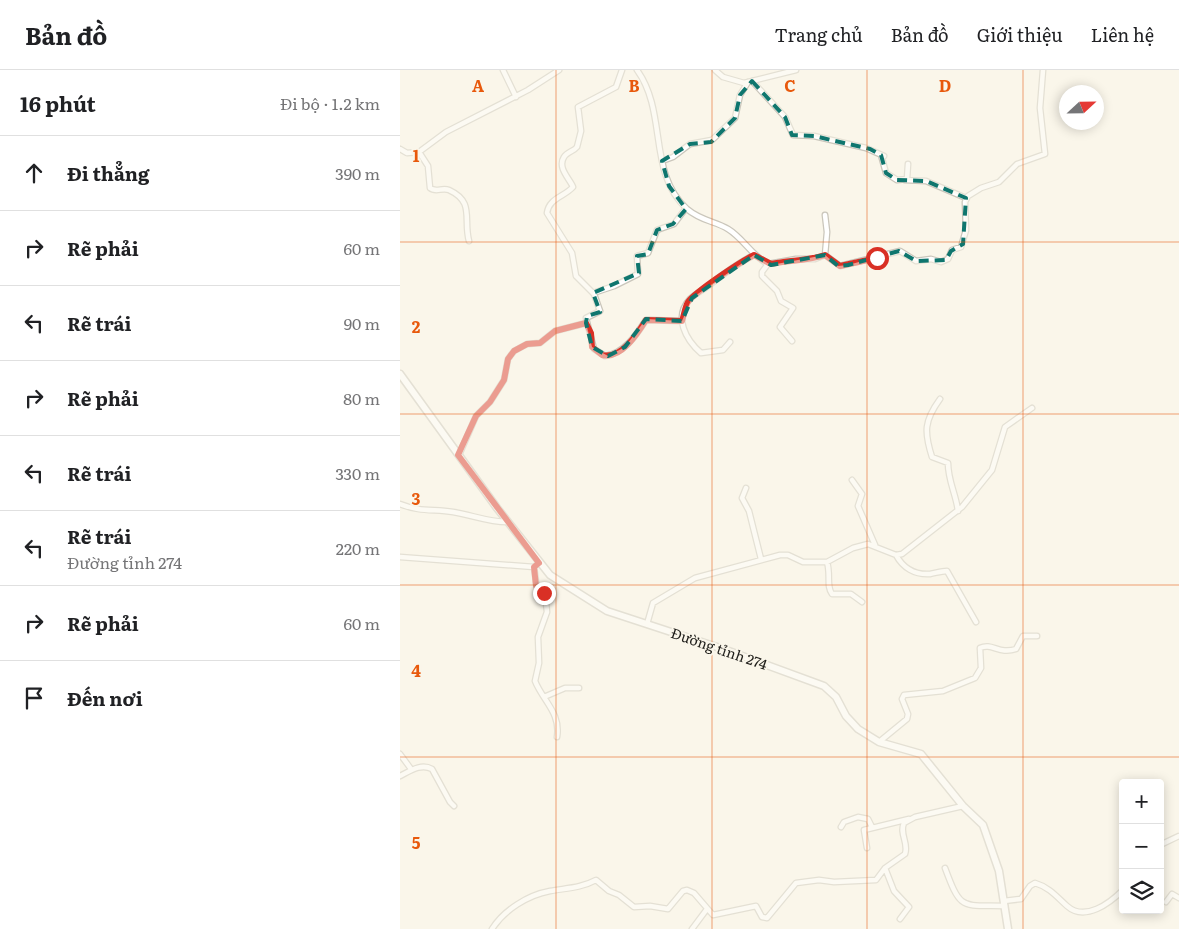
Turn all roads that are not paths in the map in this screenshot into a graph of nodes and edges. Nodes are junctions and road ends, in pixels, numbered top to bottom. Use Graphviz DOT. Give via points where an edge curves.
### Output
graph roads {
  1 [pos="504,70"];
  2 [pos="559,70"];
  3 [pos="622,70"];
  4 [pos="637,70"];
  5 [pos="715,70"];
  6 [pos="796,70"];
  7 [pos="1043,70"];
  8 [pos="750,82"];
  9 [pos="516,97"];
  10 [pos="400,149"];
  11 [pos="419,152"];
  12 [pos="662,161"];
  13 [pos="908,164"];
  14 [pos="906,180"];
  15 [pos="966,198"];
  16 [pos="686,208"];
  17 [pos="824,215"];
  18 [pos="469,241"];
  19 [pos="754,255"];
  20 [pos="825,255"];
  21 [pos="768,264"];
  22 [pos="594,293"];
  23 [pos="682,321"];
  24 [pos="586,323"];
  25 [pos="792,341"];
  26 [pos="730,342"];
  27 [pos="400,374"];
  28 [pos="940,399"];
  29 [pos="1032,408"];
  30 [pos="458,455"];
  31 [pos="852,480"];
  32 [pos="746,488"];
  33 [pos="400,504"];
  34 [pos="958,511"];
  35 [pos="507,522"];
  36 [pos="875,545"];
  37 [pos="896,555"];
  38 [pos="400,557"];
  39 [pos="761,559"];
  40 [pos="827,562"];
  41 [pos="536,565"];
  42 [pos="862,602"];
  43 [pos="976,622"];
  44 [pos="648,624"];
  45 [pos="1038,636"];
  46 [pos="579,688"];
  47 [pos="544,697"];
  48 [pos="557,737"];
  49 [pos="879,742"];
  50 [pos="400,754"];
  51 [pos="411,769"];
  52 [pos="400,776"];
  53 [pos="454,806"];
  54 [pos="963,806"];
  55 [pos="916,817"];
  56 [pos="840,827"];
  57 [pos="872,828"];
  58 [pos="1179,836"];
  59 [pos="1164,843"];
  60 [pos="867,848"];
  61 [pos="884,868"];
  62 [pos="945,868"];
  63 [pos="1119,893"];
  64 [pos="1179,898"];
  65 [pos="1166,902"];
  66 [pos="1004,904"];
  67 [pos="707,910"];
  68 [pos="900,919"];
  69 [pos="492,929"];
  70 [pos="692,929"];
  71 [pos="1008,929"];
  1 -- 9 [label="street"];
  2 -- 9 [label="street"];
  3 -- 22 [label="street" via="616,87 578,107 581,131 577,147 563,160 565,175 572,187 547,209 548,218 572,253 576,276"];
  4 -- 12 [label="street" via="651,95"];
  5 -- 8 [label="street" via="723,78"];
  6 -- 8 [label="street"];
  7 -- 15 [label="street" via="1040,108 1045,154 1017,164 999,182"];
  8 -- 12 [label="street" via="740,95 735,118 712,140 690,144"];
  8 -- 14 [label="street" via="785,117 793,135 814,136 866,148 883,156 886,173 897,180"];
  9 -- 11 [label="street" via="450,130"];
  10 -- 11 [label="street" via="407,153"];
  11 -- 18 [label="street" via="428,166 430,188 435,191 446,189 463,199"];
  12 -- 16 [label="street" via="669,186"];
  13 -- 14 [label="street"];
  14 -- 15 [label="street" via="926,181"];
  15 -- 20 [label="street" via="963,244 950,252 946,260 916,261 900,252 840,266"];
  16 -- 19 [label="street" via="707,222 728,229"];
  16 -- 22 [label="street" via="674,224 656,230 648,253 637,256 638,274"];
  17 -- 20 [label="street" via="827,232"];
  19 -- 21 [label="street"];
  19 -- 23 [label="street" via="692,298 686,305"];
  20 -- 21 [label="street"];
  21 -- 25 [label="street" via="762,276 777,291 781,301 793,308 780,327"];
  22 -- 24 [label="street" via="600,311 587,316"];
  23 -- 24 [label="street" via="646,320 625,347 605,356 592,347"];
  23 -- 26 [label="street" via="688,340 701,353 723,350"];
  24 -- 30 [label="street" via="555,331 540,343 527,344 514,351 508,359 504,380 476,416"];
  27 -- 30 [label="main road, Đường tỉnh 274"];
  28 -- 34 [label="street" via="929,414 926,432 932,457 948,463 948,476"];
  29 -- 34 [label="street" via="1005,427 992,470"];
  30 -- 35 [label="main road, Đường tỉnh 274"];
  31 -- 36 [label="street" via="862,494 858,506"];
  32 -- 39 [label="street" via="742,498 749,511"];
  33 -- 35 [label="street" via="415,510 451,512"];
  34 -- 37 [label="street" via="902,554"];
  35 -- 41 [label="main road, Đường tỉnh 274"];
  36 -- 37 [label="street"];
  36 -- 40 [label="street" via="860,545"];
  37 -- 43 [label="street" via="904,567 912,571 929,574 947,571"];
  38 -- 41 [label="street"];
  39 -- 40 [label="street" via="784,554 803,562"];
  39 -- 44 [label="street" via="682,584 653,603"];
  40 -- 42 [label="street" via="832,594 851,594"];
  41 -- 44 [label="main road, Đường tỉnh 274" via="602,608"];
  41 -- 47 [label="street" via="537,589 546,597 547,612 538,637 539,663 535,678"];
  44 -- 49 [label="main road, Đường tỉnh 274" via="824,686 836,697 851,723"];
  45 -- 49 [label="street" via="1024,636 1016,649 1005,652 983,646 979,651 980,674 975,678 943,691 904,695 902,699 908,717"];
  46 -- 47 [label="street" via="565,688"];
  47 -- 48 [label="street" via="556,716"];
  49 -- 54 [label="main road, Đường tỉnh 274" via="921,754"];
  50 -- 51 [label="street"];
  51 -- 52 [label="street"];
  51 -- 53 [label="street" via="432,769"];
  54 -- 55 [label="street"];
  54 -- 66 [label="main road, Đường tỉnh 274" via="986,833 999,871"];
  55 -- 57 [label="street"];
  55 -- 61 [label="street" via="904,823 902,828 905,854"];
  56 -- 57 [label="street" via="846,821 861,817 868,819"];
  57 -- 60 [label="street" via="864,832"];
  58 -- 59 [label="street"];
  61 -- 67 [label="street" via="878,878 872,880 796,883 767,918 762,917 756,906 716,916"];
  61 -- 68 [label="street" via="894,890 909,907"];
  62 -- 66 [label="street" via="961,902 969,906"];
  63 -- 66 [label="street" via="1108,903 1085,912 1072,910 1054,893 1036,883 1021,899"];
  64 -- 65 [label="street" via="1172,894"];
  66 -- 71 [label="main road, Đường tỉnh 274"];
  67 -- 69 [label="street" via="694,893 687,890 668,909 634,908 596,880 582,887 549,891 521,903 507,911"];
  67 -- 70 [label="street"];
}
